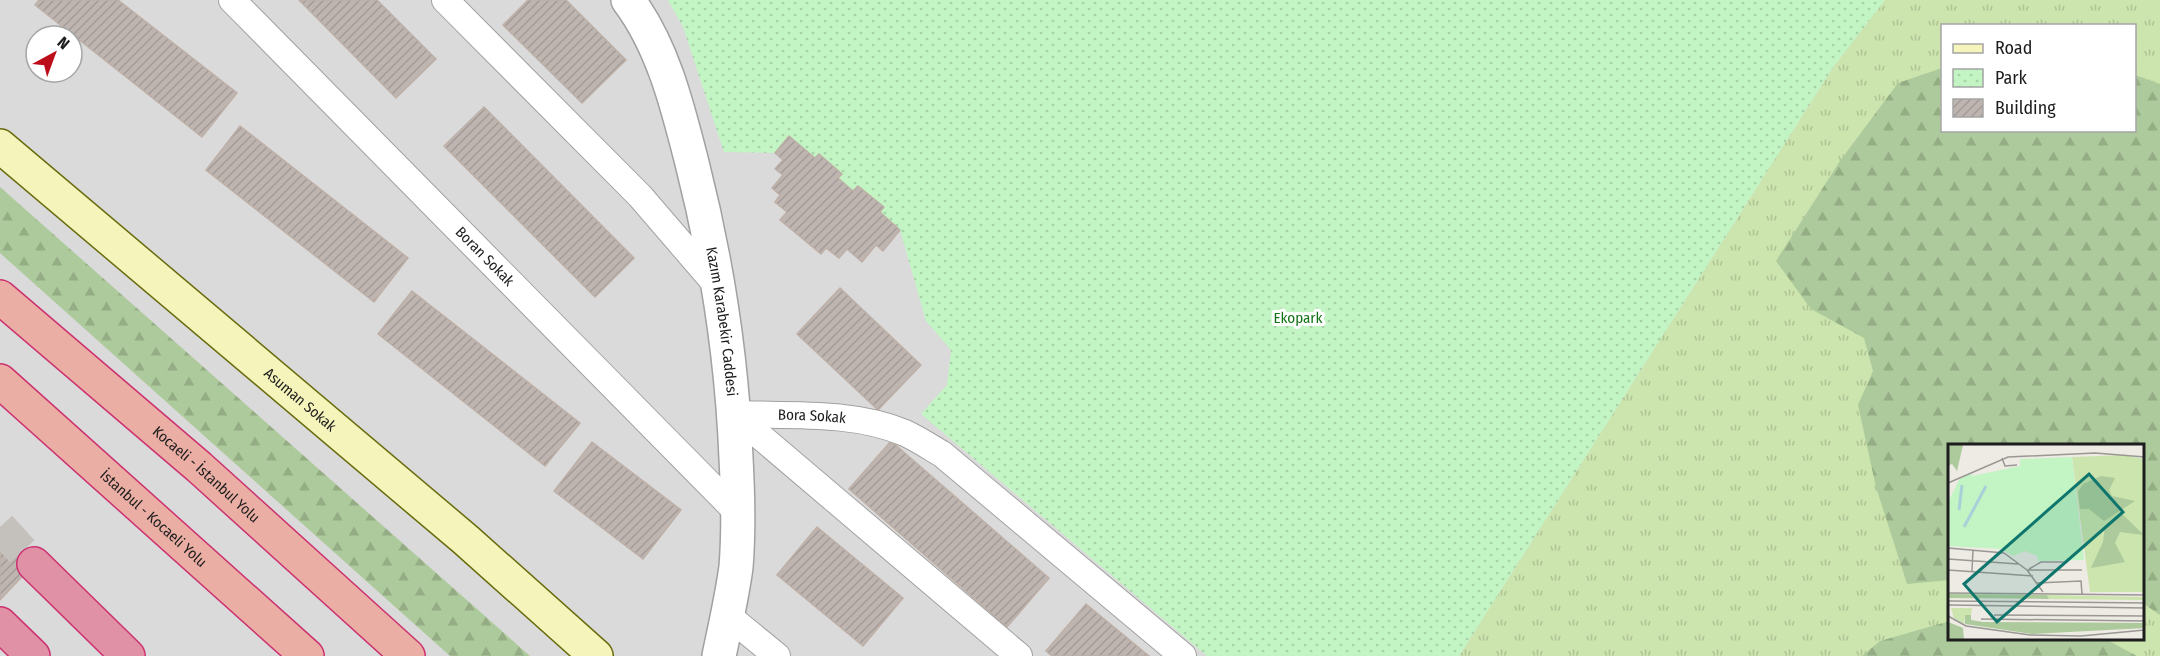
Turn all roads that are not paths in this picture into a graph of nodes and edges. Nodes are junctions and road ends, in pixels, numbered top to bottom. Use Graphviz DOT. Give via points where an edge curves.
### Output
graph roads {
  1 [pos="232,0"];
  2 [pos="446,0"];
  3 [pos="628,0"];
  4 [pos="0,146"];
  5 [pos="720,289"];
  6 [pos="0,297"];
  7 [pos="0,381"];
  8 [pos="734,414"];
  9 [pos="738,513"];
  10 [pos="34,564"];
  11 [pos="727,615"];
  12 [pos="0,624"];
  13 [pos="33,656"];
  14 [pos="128,656"];
  15 [pos="307,656"];
  16 [pos="408,656"];
  17 [pos="596,656"];
  18 [pos="719,656"];
  19 [pos="777,656"];
  20 [pos="1019,656"];
  21 [pos="1183,656"];
  1 -- 9 [label="street, Boran Sokak"];
  2 -- 5 [label="street" via="640,196"];
  3 -- 5 [label="street, Kazım Karabekir Caddesi" via="656,50 679,114"];
  4 -- 17 [label="main road, Asuman Sokak" via="457,532"];
  5 -- 8 [label="street, Kazım Karabekir Caddesi"];
  6 -- 16 [label="highway, Kocaeli - İstanbul Yolu" via="199,467"];
  7 -- 15 [label="highway, İstanbul - Kocaeli Yolu"];
  8 -- 9 [label="street, Kazım Karabekir Caddesi"];
  8 -- 20 [label="street, Bora Sokak"];
  8 -- 21 [label="street, Bora Sokak" via="868,422 906,434 942,454"];
  9 -- 11 [label="street, Kazım Karabekir Caddesi"];
  10 -- 14 [label="highway"];
  11 -- 18 [label="street, Kazım Karabekir Caddesi"];
  11 -- 19 [label="street"];
  12 -- 13 [label="highway"];
}
